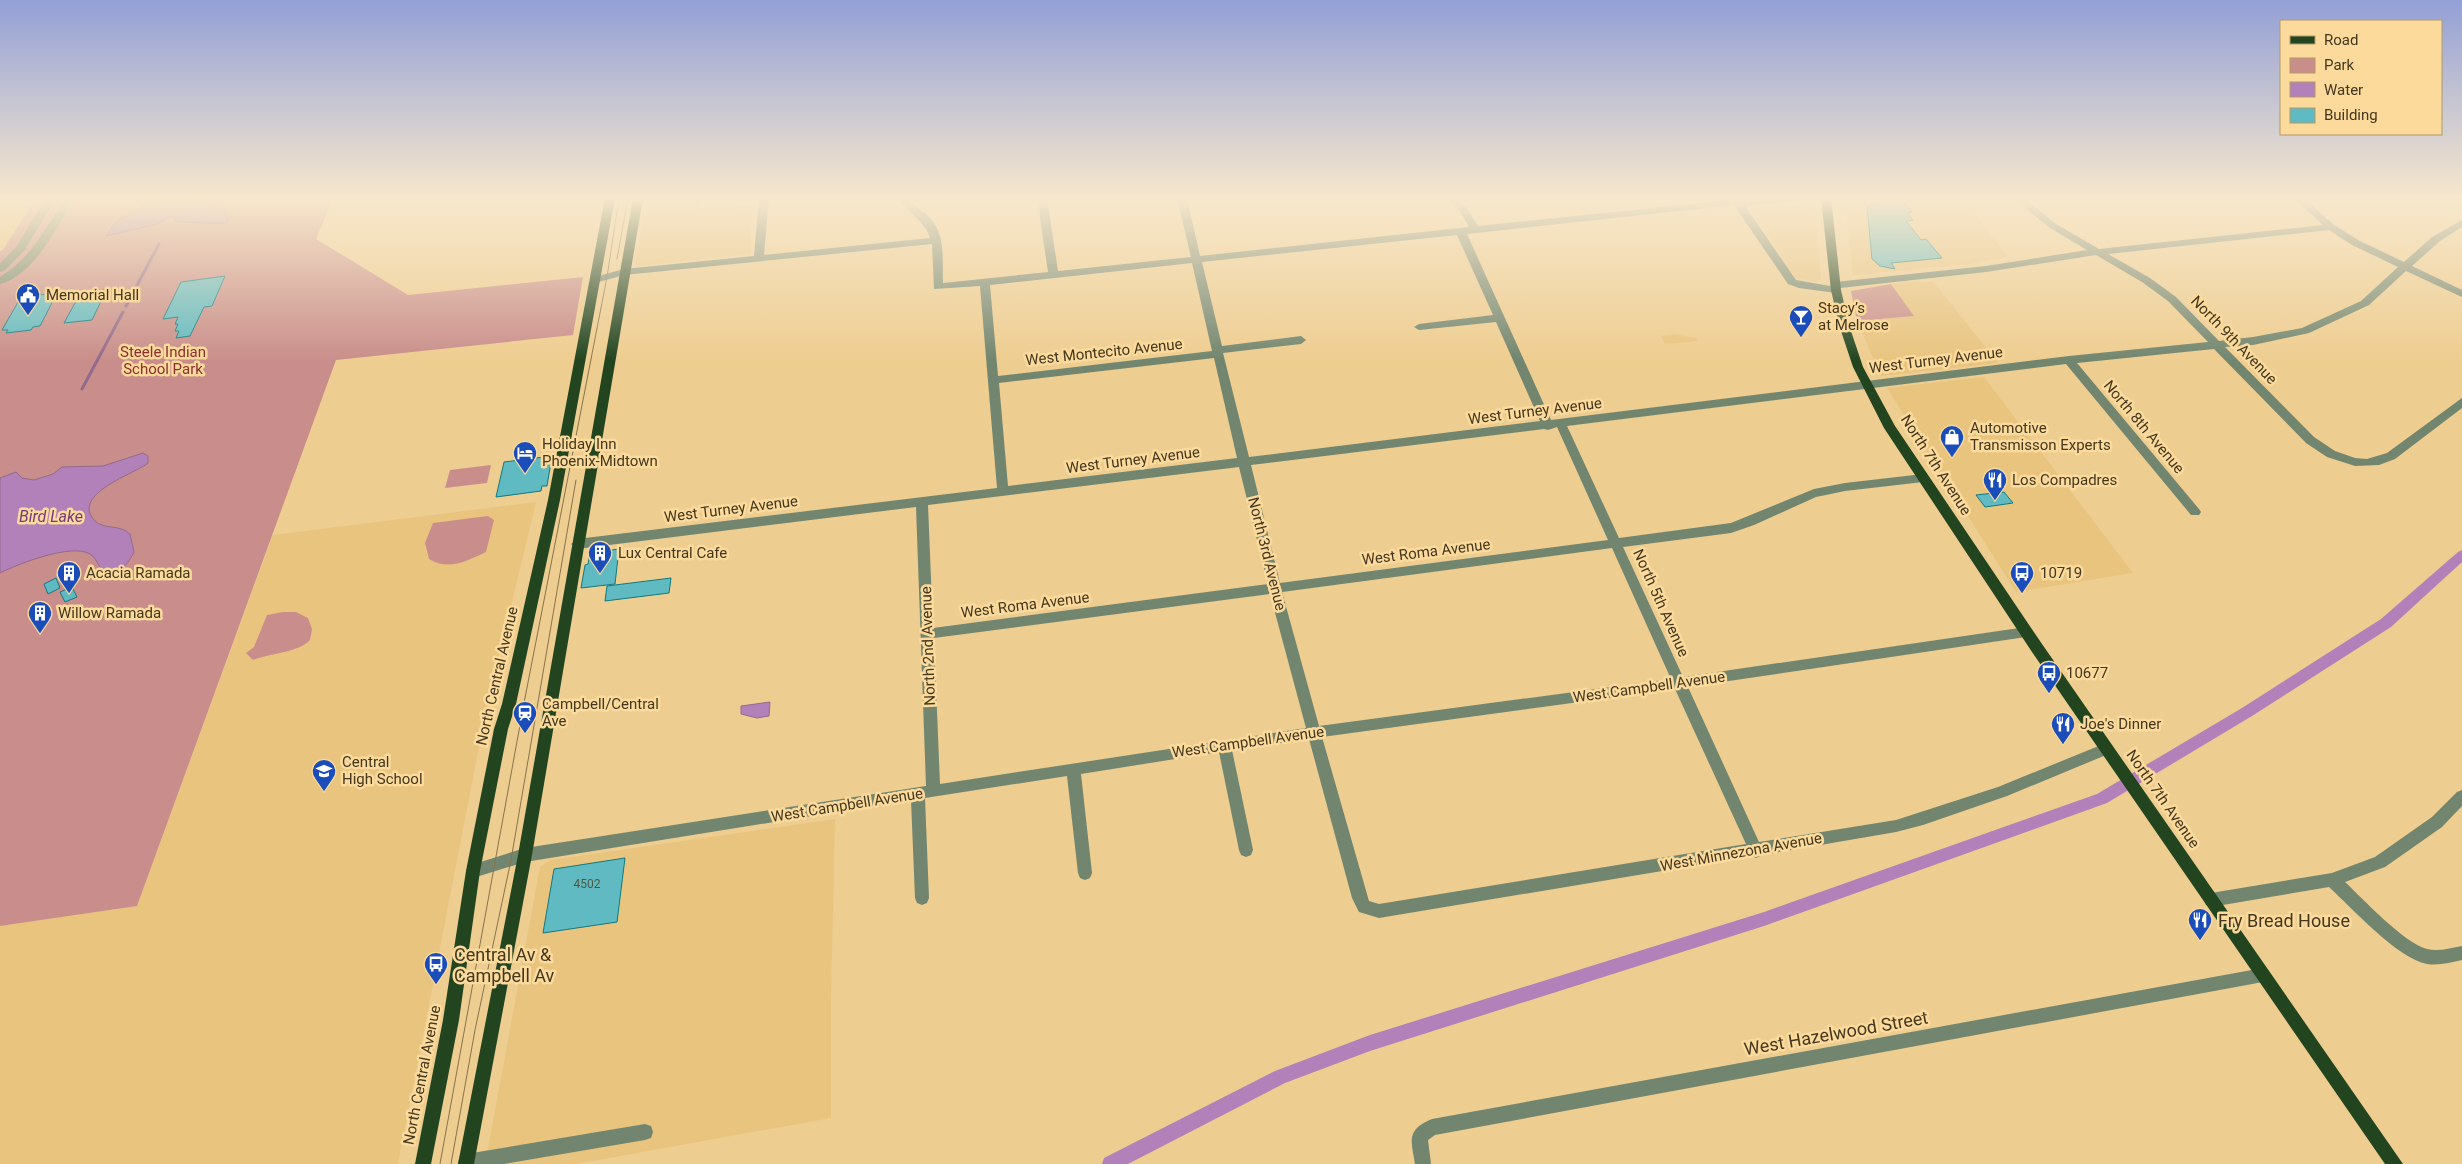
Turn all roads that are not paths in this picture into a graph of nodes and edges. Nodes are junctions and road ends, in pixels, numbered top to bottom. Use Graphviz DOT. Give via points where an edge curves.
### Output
graph roads {
  1 [pos="17,252"];
  2 [pos="36,252"];
  3 [pos="600,252"];
  4 [pos="628,252"];
  5 [pos="759,252"];
  6 [pos="818,252"];
  7 [pos="936,252"];
  8 [pos="1050,252"];
  9 [pos="1194,252"];
  10 [pos="1262,252"];
  11 [pos="1470,252"];
  12 [pos="1771,252"];
  13 [pos="1831,252"];
  14 [pos="2095,252"];
  15 [pos="2097,252"];
  16 [pos="2375,252"];
  17 [pos="2421,252"];
  18 [pos="759,258"];
  19 [pos="1196,259"];
  20 [pos="2404,267"];
  21 [pos="0,269"];
  22 [pos="624,272"];
  23 [pos="1053,274"];
  24 [pos="595,280"];
  25 [pos="0,281"];
  26 [pos="985,282"];
  27 [pos="1835,287"];
  28 [pos="2462,294"];
  29 [pos="1500,318"];
  30 [pos="1419,327"];
  31 [pos="1301,340"];
  32 [pos="2218,345"];
  33 [pos="1218,352"];
  34 [pos="2069,360"];
  35 [pos="993,380"];
  36 [pos="1867,385"];
  37 [pos="2462,402"];
  38 [pos="1554,425"];
  39 [pos="1244,463"];
  40 [pos="1923,478"];
  41 [pos="1003,493"];
  42 [pos="922,502"];
  43 [pos="2195,512"];
  44 [pos="577,544"];
  45 [pos="1616,544"];
  46 [pos="1275,589"];
  47 [pos="2026,632"];
  48 [pos="927,634"];
  49 [pos="1679,683"];
  50 [pos="1312,733"];
  51 [pos="1224,745"];
  52 [pos="2106,749"];
  53 [pos="1073,769"];
  54 [pos="933,790"];
  55 [pos="918,793"];
  56 [pos="2462,796"];
  57 [pos="1246,850"];
  58 [pos="1756,850"];
  59 [pos="525,855"];
  60 [pos="473,872"];
  61 [pos="1085,873"];
  62 [pos="2332,880"];
  63 [pos="922,898"];
  64 [pos="2211,900"];
  65 [pos="1364,907"];
  66 [pos="2462,953"];
  67 [pos="2263,975"];
  68 [pos="645,1132"];
  69 [pos="466,1163"];
  70 [pos="424,1164"];
  71 [pos="1422,1164"];
  72 [pos="2395,1164"];
  1 -- 21 [label="street"];
  2 -- 25 [label="street" via="21,269"];
  3 -- 24 [label="main road, North Central Avenue"];
  4 -- 22 [label="main road"];
  5 -- 18 [label="street"];
  6 -- 18 [label="street"];
  7 -- 26 [label="street" via="938,286"];
  8 -- 23 [label="street"];
  9 -- 19 [label="street, North 3rd Avenue"];
  10 -- 19 [label="street"];
  11 -- 29 [label="street, North 5th Avenue"];
  12 -- 27 [label="street" via="1792,282"];
  13 -- 27 [label="main road, North 7th Avenue"];
  14 -- 27 [label="street"];
  15 -- 32 [label="street, North 9th Avenue" via="2172,299"];
  16 -- 20 [label="street"];
  17 -- 20 [label="street, West Turney Avenue"];
  18 -- 22 [label="street"];
  19 -- 23 [label="street"];
  19 -- 33 [label="street, North 3rd Avenue"];
  20 -- 28 [label="street"];
  20 -- 32 [label="street, West Turney Avenue" via="2365,303 2305,331"];
  22 -- 24 [label="street"];
  22 -- 44 [label="main road"];
  23 -- 26 [label="street"];
  24 -- 60 [label="main road, North Central Avenue" via="555,494 503,721"];
  26 -- 35 [label="street"];
  27 -- 36 [label="main road, North 7th Avenue" via="1852,349"];
  29 -- 30 [label="street"];
  29 -- 38 [label="street, North 5th Avenue"];
  31 -- 33 [label="street, West Montecito Avenue"];
  32 -- 34 [label="street, West Turney Avenue"];
  32 -- 37 [label="street, North 9th Avenue" via="2313,445 2347,461 2372,463 2391,456"];
  33 -- 35 [label="street, West Montecito Avenue"];
  33 -- 39 [label="street, North 3rd Avenue"];
  34 -- 36 [label="street, West Turney Avenue"];
  34 -- 43 [label="street, North 8th Avenue"];
  35 -- 41 [label="street"];
  36 -- 38 [label="street, West Turney Avenue"];
  36 -- 40 [label="main road, North 7th Avenue"];
  38 -- 39 [label="street, West Turney Avenue"];
  38 -- 45 [label="street, North 5th Avenue"];
  39 -- 41 [label="street, West Turney Avenue"];
  39 -- 46 [label="street, North 3rd Avenue"];
  40 -- 45 [label="street, West Roma Avenue" via="1808,496 1750,524"];
  40 -- 47 [label="main road, North 7th Avenue"];
  41 -- 42 [label="street, West Turney Avenue"];
  42 -- 44 [label="street, West Turney Avenue"];
  42 -- 48 [label="street, North 2nd Avenue"];
  44 -- 59 [label="main road"];
  45 -- 46 [label="street, West Roma Avenue"];
  45 -- 49 [label="street, North 5th Avenue"];
  46 -- 48 [label="street, West Roma Avenue"];
  46 -- 50 [label="street, North 3rd Avenue"];
  47 -- 49 [label="street, West Campbell Avenue"];
  47 -- 52 [label="main road, North 7th Avenue"];
  48 -- 54 [label="street, North 2nd Avenue"];
  49 -- 50 [label="street, West Campbell Avenue"];
  49 -- 58 [label="street, North 5th Avenue"];
  50 -- 51 [label="street, West Campbell Avenue"];
  50 -- 65 [label="street, North 3rd Avenue"];
  51 -- 53 [label="street, West Campbell Avenue"];
  51 -- 57 [label="street"];
  52 -- 58 [label="street, West Minnezona Avenue" via="2009,791 1944,813 1896,826"];
  52 -- 64 [label="main road, North 7th Avenue"];
  53 -- 54 [label="street, West Campbell Avenue"];
  53 -- 61 [label="street"];
  54 -- 55 [label="street, West Campbell Avenue"];
  55 -- 59 [label="street, West Campbell Avenue"];
  55 -- 63 [label="street"];
  56 -- 62 [label="street" via="2437,822 2380,862"];
  58 -- 65 [label="street, West Minnezona Avenue" via="1379,911"];
  59 -- 60 [label="street, West Campbell Avenue"];
  59 -- 69 [label="main road"];
  60 -- 70 [label="main road, North Central Avenue" via="451,1020"];
  62 -- 64 [label="street"];
  62 -- 66 [label="street" via="2417,954 2435,958"];
  64 -- 67 [label="main road, North 7th Avenue"];
  67 -- 71 [label="street, West Hazelwood Street" via="1432,1127 1419,1136"];
  67 -- 72 [label="main road, North 7th Avenue"];
  68 -- 69 [label="street"];
}
